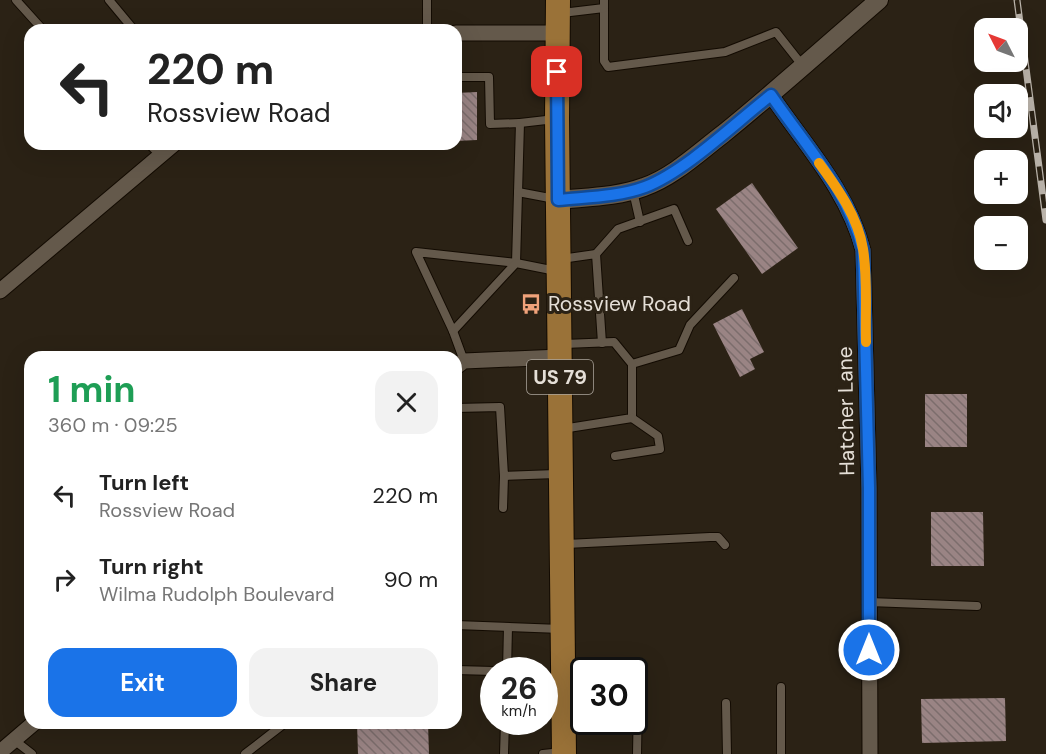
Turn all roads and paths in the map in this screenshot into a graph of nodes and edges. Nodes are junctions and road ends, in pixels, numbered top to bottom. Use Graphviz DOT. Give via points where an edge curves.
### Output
graph roads {
  1 [pos="16,0"];
  2 [pos="109,0"];
  3 [pos="427,0"];
  4 [pos="879,0"];
  5 [pos="604,4"];
  6 [pos="558,16"];
  7 [pos="38,24"];
  8 [pos="129,24"];
  9 [pos="428,24"];
  10 [pos="462,32"];
  11 [pos="803,66"];
  12 [pos="462,77"];
  13 [pos="771,95"];
  14 [pos="557,119"];
  15 [pos="520,123"];
  16 [pos="154,150"];
  17 [pos="632,190"];
  18 [pos="518,192"];
  19 [pos="558,200"];
  20 [pos="640,222"];
  21 [pos="688,241"];
  22 [pos="596,254"];
  23 [pos="516,263"];
  24 [pos="559,266"];
  25 [pos="734,278"];
  26 [pos="0,291"];
  27 [pos="453,331"];
  28 [pos="602,343"];
  29 [pos="457,351"];
  30 [pos="560,351"];
  31 [pos="632,363"];
  32 [pos="462,364"];
  33 [pos="462,408"];
  34 [pos="632,418"];
  35 [pos="561,429"];
  36 [pos="615,456"];
  37 [pos="561,474"];
  38 [pos="504,476"];
  39 [pos="503,508"];
  40 [pos="562,544"];
  41 [pos="725,545"];
  42 [pos="869,602"];
  43 [pos="977,606"];
  44 [pos="462,625"];
  45 [pos="508,627"];
  46 [pos="562,629"];
  47 [pos="507,657"];
  48 [pos="462,670"];
  49 [pos="480,671"];
  50 [pos="570,679"];
  51 [pos="781,687"];
  52 [pos="726,703"];
  53 [pos="570,708"];
  54 [pos="27,729"];
  55 [pos="277,729"];
  56 [pos="505,735"];
  57 [pos="637,735"];
  58 [pos="14,740"];
  59 [pos="0,752"];
  60 [pos="557,753"];
  61 [pos="32,754"];
  62 [pos="245,754"];
  63 [pos="504,754"];
  64 [pos="637,754"];
  65 [pos="726,754"];
  66 [pos="781,754"];
  67 [pos="870,754"];
  1 -- 7 [label="lane"];
  2 -- 8 [label="lane"];
  3 -- 9 [label="lane"];
  4 -- 11 [label="street"];
  5 -- 6 [label="lane"];
  5 -- 11 [label="lane" via="604,61 608,67 725,52 776,32"];
  6 -- 10 [label="street"];
  6 -- 14 [label="highway, US 79"];
  11 -- 13 [label="street"];
  12 -- 15 [label="lane" via="489,77 490,124"];
  13 -- 17 [label="street" via="672,173"];
  13 -- 42 [label="street, Hatcher Lane" via="849,207 863,250"];
  14 -- 15 [label="lane"];
  14 -- 19 [label="highway, US 79"];
  15 -- 18 [label="lane"];
  16 -- 26 [label="street"];
  17 -- 19 [label="street"];
  17 -- 20 [label="lane"];
  18 -- 19 [label="lane"];
  18 -- 23 [label="lane"];
  19 -- 24 [label="highway, US 79"];
  20 -- 21 [label="lane" via="674,209"];
  20 -- 22 [label="lane" via="618,229"];
  22 -- 24 [label="lane"];
  22 -- 28 [label="lane"];
  23 -- 24 [label="lane"];
  23 -- 27 [label="lane"];
  23 -- 27 [label="lane" via="416,252"];
  24 -- 30 [label="highway, US 79"];
  25 -- 31 [label="lane" via="690,325 679,350"];
  27 -- 29 [label="lane"];
  28 -- 30 [label="lane"];
  28 -- 31 [label="lane" via="614,342"];
  30 -- 32 [label="street"];
  30 -- 35 [label="highway, US 79"];
  31 -- 34 [label="lane"];
  33 -- 38 [label="lane" via="501,407"];
  34 -- 35 [label="lane"];
  34 -- 36 [label="lane" via="658,436 660,449"];
  35 -- 37 [label="highway, US 79"];
  37 -- 38 [label="lane"];
  37 -- 40 [label="highway, US 79"];
  38 -- 39 [label="lane"];
  40 -- 41 [label="lane" via="718,537"];
  40 -- 46 [label="highway, US 79"];
  42 -- 43 [label="lane"];
  42 -- 67 [label="street, Hatcher Lane"];
  44 -- 45 [label="lane"];
  45 -- 46 [label="lane"];
  45 -- 47 [label="lane"];
  46 -- 50 [label="highway, US 79"];
  48 -- 49 [label="lane"];
  51 -- 66 [label="lane"];
  52 -- 65 [label="lane"];
  53 -- 60 [label="highway, US 79"];
  54 -- 58 [label="street"];
  55 -- 62 [label="lane"];
  56 -- 63 [label="lane"];
  57 -- 64 [label="lane"];
  58 -- 59 [label="street"];
  58 -- 61 [label="lane"];
}
